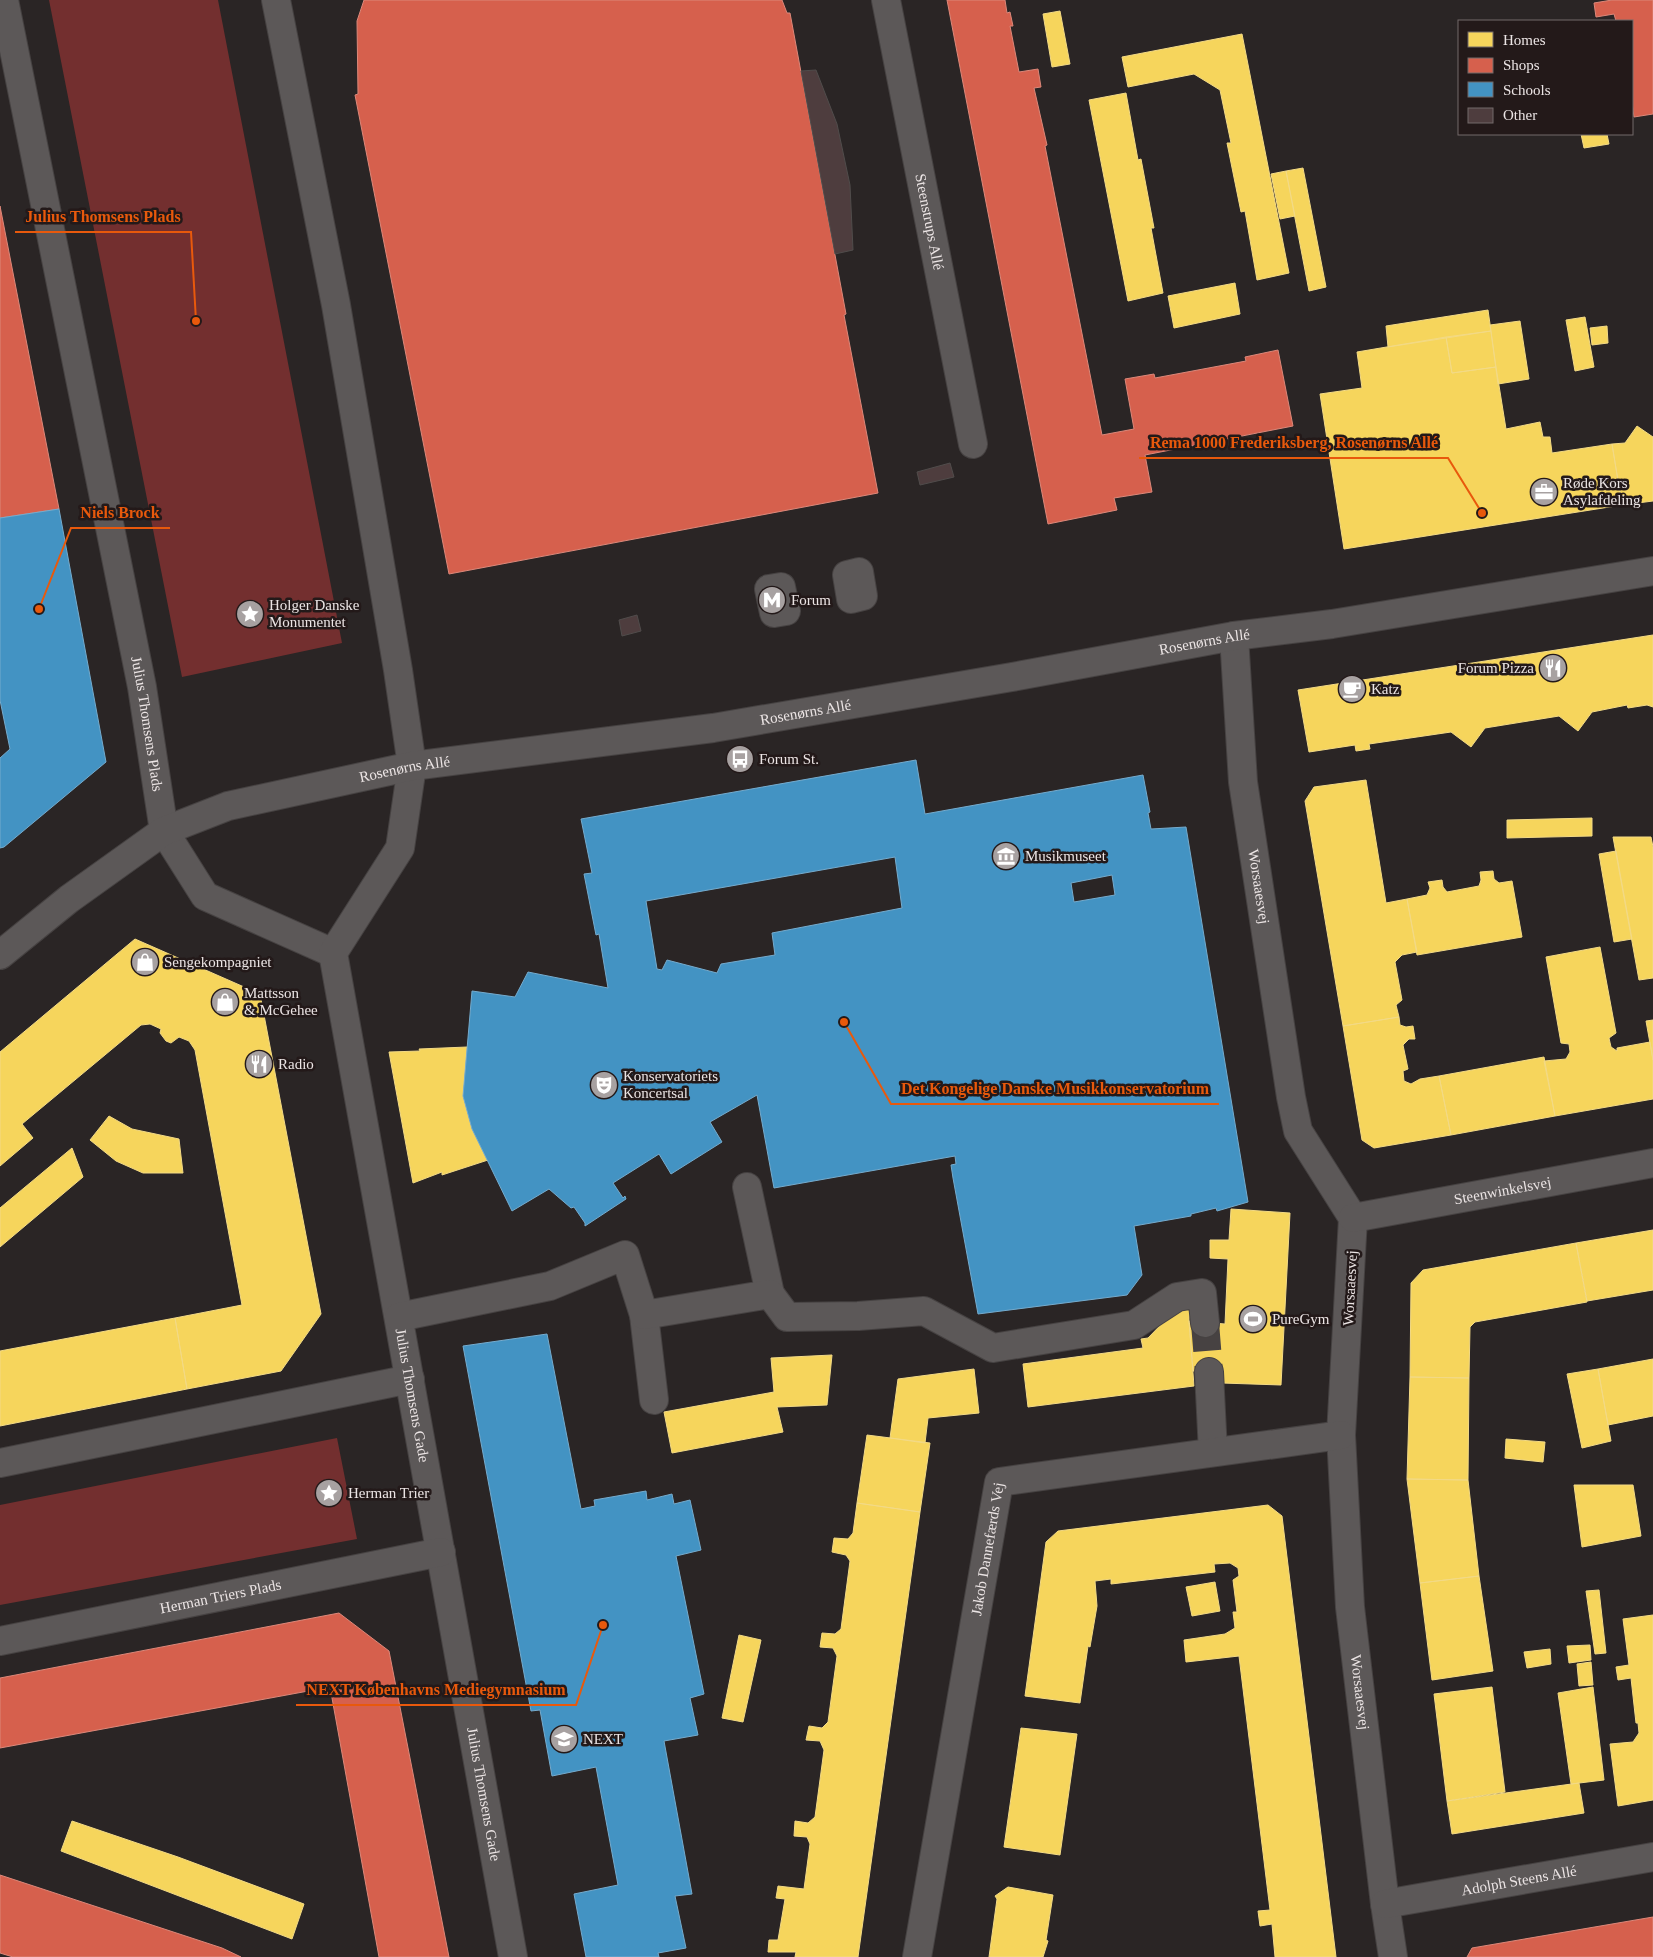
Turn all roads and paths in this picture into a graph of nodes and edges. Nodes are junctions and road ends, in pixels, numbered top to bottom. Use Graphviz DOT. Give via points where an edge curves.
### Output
graph roads {
  1 [pos="4,0"];
  2 [pos="276,0"];
  3 [pos="886,0"];
  4 [pos="972,444"];
  5 [pos="1653,571"];
  6 [pos="1234,636"];
  7 [pos="412,766"];
  8 [pos="164,831"];
  9 [pos="334,953"];
  10 [pos="0,955"];
  11 [pos="1653,1162"];
  12 [pos="747,1186"];
  13 [pos="1354,1218"];
  14 [pos="770,1294"];
  15 [pos="644,1315"];
  16 [pos="399,1317"];
  17 [pos="1205,1323"];
  18 [pos="1210,1372"];
  19 [pos="410,1379"];
  20 [pos="654,1400"];
  21 [pos="1341,1435"];
  22 [pos="1213,1452"];
  23 [pos="0,1463"];
  24 [pos="440,1552"];
  25 [pos="0,1641"];
  26 [pos="1653,1857"];
  27 [pos="1385,1904"];
  28 [pos="513,1957"];
  29 [pos="917,1957"];
  30 [pos="1393,1957"];
  1 -- 8 [label="street, Julius Thomsens Plads" via="140,678"];
  2 -- 7 [label="street" via="336,305"];
  3 -- 4 [label="street, Steenstrups Allé"];
  5 -- 6 [label="street, Rosenørns Allé" via="1332,624"];
  6 -- 7 [label="street, Rosenørns Allé" via="713,728"];
  6 -- 13 [label="street, Worsaaesvej" via="1243,782 1291,1098 1298,1131"];
  7 -- 8 [label="street, Rosenørns Allé" via="228,806"];
  7 -- 9 [label="street" via="400,848"];
  8 -- 9 [label="street" via="205,896"];
  8 -- 10 [label="street, Rosenørns Allé" via="69,899"];
  9 -- 16 [label="street, Julius Thomsens Gade"];
  11 -- 13 [label="street, Steenwinkelsvej"];
  12 -- 14 [label="street"];
  13 -- 21 [label="street, Worsaaesvej"];
  14 -- 15 [label="street"];
  14 -- 17 [label="street" via="787,1317 924,1311 993,1348 1134,1325 1177,1297 1202,1294"];
  15 -- 16 [label="street" via="625,1255 550,1286"];
  15 -- 20 [label="street"];
  16 -- 19 [label="street, Julius Thomsens Gade"];
  18 -- 22 [label="street"];
  19 -- 23 [label="street"];
  19 -- 24 [label="street, Julius Thomsens Gade"];
  21 -- 22 [label="street, Jakob Dannefærds Vej"];
  21 -- 27 [label="street, Worsaaesvej" via="1350,1606"];
  22 -- 29 [label="street, Jakob Dannefærds Vej" via="998,1482"];
  24 -- 25 [label="street, Herman Triers Plads"];
  24 -- 28 [label="street, Julius Thomsens Gade"];
  26 -- 27 [label="street, Adolph Steens Allé"];
  27 -- 30 [label="street, Worsaaesvej"];
}
